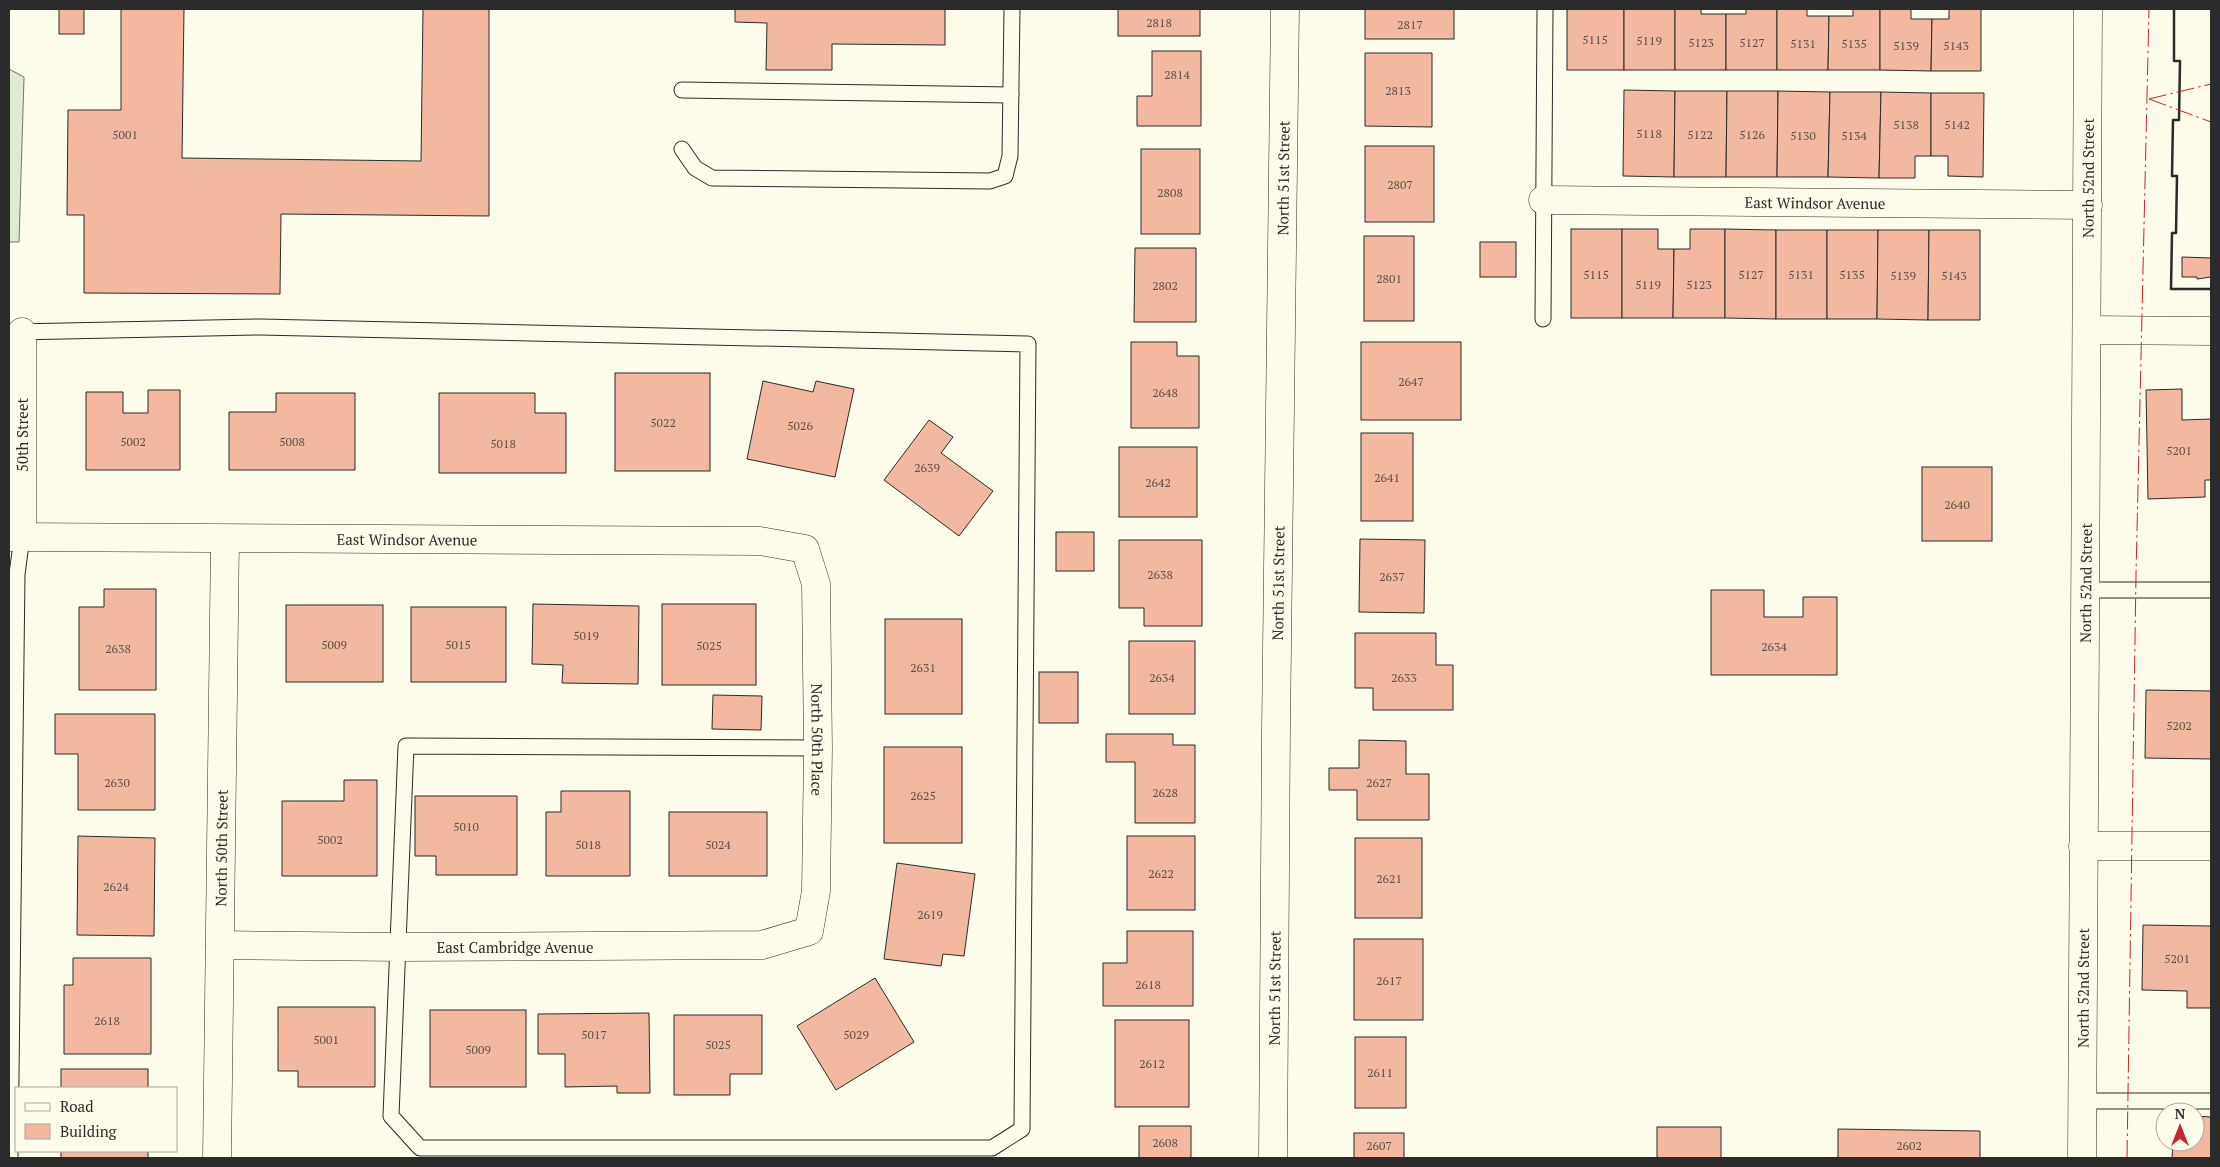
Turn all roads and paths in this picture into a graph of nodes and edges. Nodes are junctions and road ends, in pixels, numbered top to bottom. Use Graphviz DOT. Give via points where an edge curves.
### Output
graph roads {
  1 [pos="1012,9"];
  2 [pos="1284,9"];
  3 [pos="1544,9"];
  4 [pos="2088,9"];
  5 [pos="682,90"];
  6 [pos="1011,96"];
  7 [pos="682,149"];
  8 [pos="1543,200"];
  9 [pos="2088,205"];
  10 [pos="1543,319"];
  11 [pos="2088,330"];
  12 [pos="2211,331"];
  13 [pos="15,332"];
  14 [pos="16,537"];
  15 [pos="224,538"];
  16 [pos="805,549"];
  17 [pos="2085,590"];
  18 [pos="2211,590"];
  19 [pos="818,748"];
  20 [pos="2082,846"];
  21 [pos="2211,846"];
  22 [pos="809,931"];
  23 [pos="220,945"];
  24 [pos="399,947"];
  25 [pos="2082,1100"];
  26 [pos="2211,1101"];
  27 [pos="10,1158"];
  28 [pos="217,1158"];
  29 [pos="1273,1158"];
  30 [pos="2082,1158"];
  1 -- 6 [label="lane"];
  2 -- 29 [label="street, North 51st Street"];
  3 -- 8 [label="lane"];
  4 -- 9 [label="street, North 52nd Street"];
  5 -- 6 [label="lane"];
  6 -- 7 [label="lane" via="1006,176 990,181 712,178 695,168"];
  8 -- 9 [label="street, East Windsor Avenue"];
  8 -- 10 [label="lane"];
  9 -- 11 [label="street, North 52nd Street"];
  11 -- 12 [label="street"];
  11 -- 17 [label="street, North 52nd Street"];
  13 -- 14 [label="street, 50th Street"];
  13 -- 24 [label="lane" via="260,327 1028,344 1022,1129 992,1148 420,1148 391,1116"];
  14 -- 15 [label="street, East Windsor Avenue"];
  14 -- 27 [label="lane"];
  15 -- 16 [label="street, East Windsor Avenue" via="760,541"];
  15 -- 23 [label="street, North 50th Street"];
  16 -- 19 [label="street, North 50th Place" via="816,584"];
  17 -- 18 [label="lane"];
  17 -- 20 [label="street, North 52nd Street"];
  19 -- 22 [label="street, North 50th Place" via="816,891"];
  19 -- 24 [label="lane" via="406,746"];
  20 -- 21 [label="street"];
  20 -- 25 [label="street, North 52nd Street"];
  22 -- 24 [label="street, East Cambridge Avenue" via="762,945"];
  23 -- 24 [label="street, East Cambridge Avenue"];
  23 -- 28 [label="street, North 50th Street"];
  25 -- 26 [label="lane"];
  25 -- 30 [label="street, North 52nd Street"];
}
